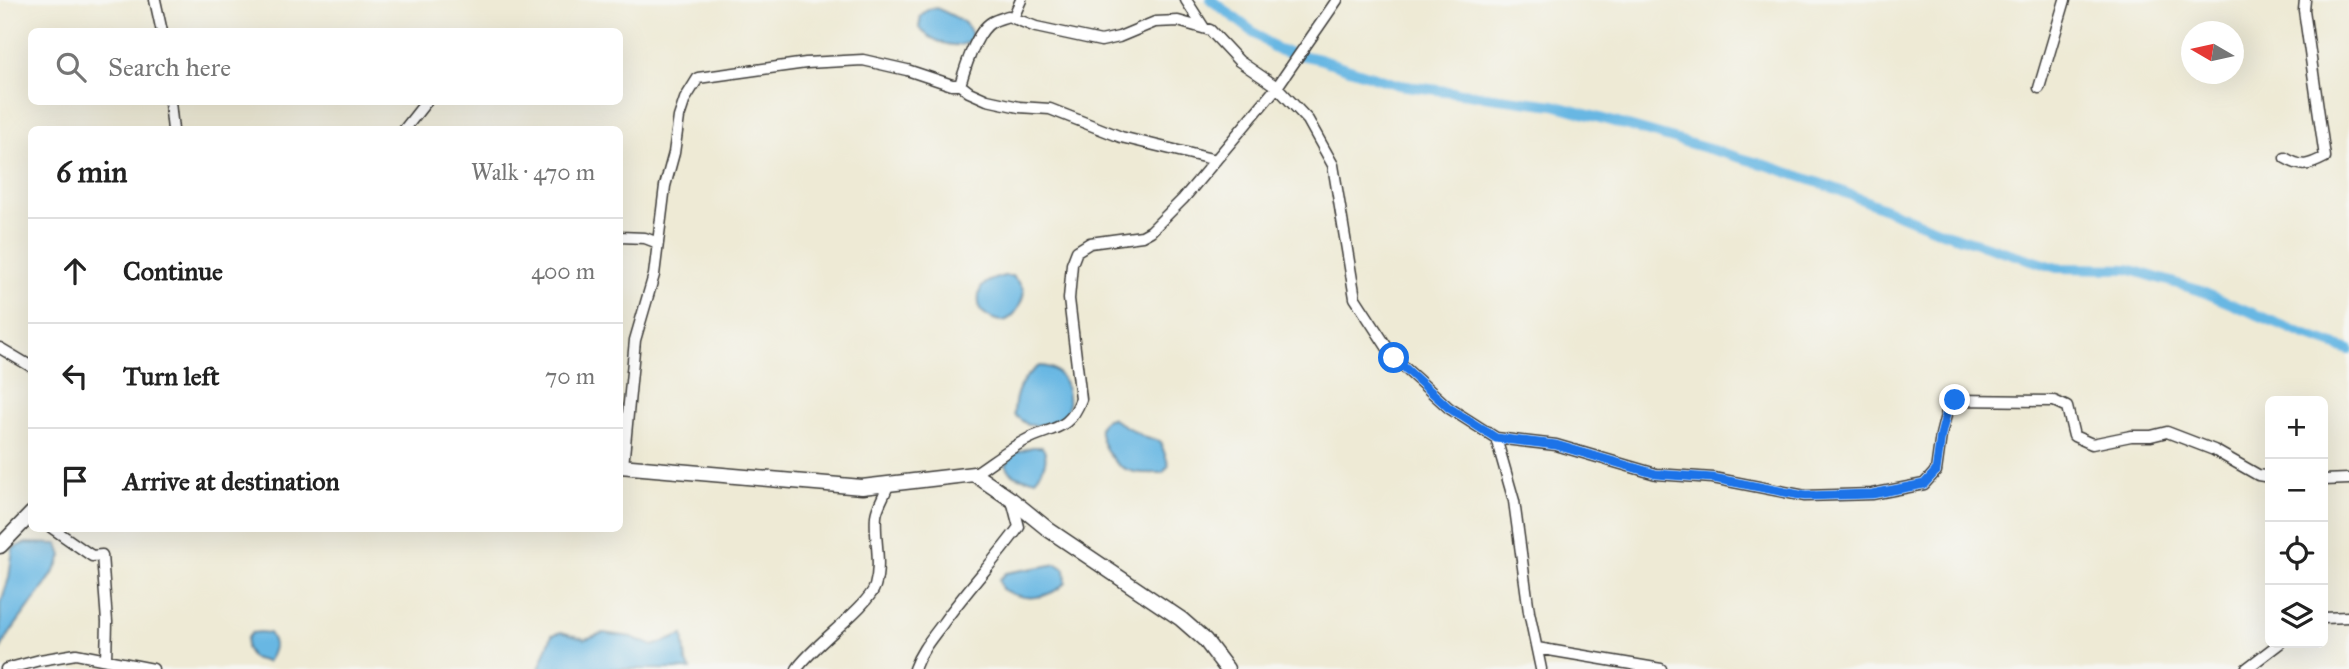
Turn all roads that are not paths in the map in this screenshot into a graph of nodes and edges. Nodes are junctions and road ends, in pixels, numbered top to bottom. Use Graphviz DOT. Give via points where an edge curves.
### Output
graph roads {
  1 [pos="155,0"];
  2 [pos="1021,0"];
  3 [pos="1186,0"];
  4 [pos="1337,0"];
  5 [pos="2065,0"];
  6 [pos="2305,0"];
  7 [pos="1013,18"];
  8 [pos="161,28"];
  9 [pos="1204,28"];
  10 [pos="960,85"];
  11 [pos="1277,88"];
  12 [pos="2039,88"];
  13 [pos="170,105"];
  14 [pos="424,105"];
  15 [pos="173,126"];
  16 [pos="407,126"];
  17 [pos="2285,158"];
  18 [pos="1216,160"];
  19 [pos="623,237"];
  20 [pos="657,243"];
  21 [pos="0,348"];
  22 [pos="28,365"];
  23 [pos="1496,438"];
  24 [pos="623,448"];
  25 [pos="623,466"];
  26 [pos="974,474"];
  27 [pos="2265,476"];
  28 [pos="2349,479"];
  29 [pos="2328,480"];
  30 [pos="888,485"];
  31 [pos="1012,500"];
  32 [pos="28,518"];
  33 [pos="58,532"];
  34 [pos="0,547"];
  35 [pos="2349,617"];
  36 [pos="2328,618"];
  37 [pos="2273,648"];
  38 [pos="1537,649"];
  39 [pos="106,659"];
  40 [pos="6,669"];
  41 [pos="153,669"];
  42 [pos="797,669"];
  43 [pos="914,669"];
  44 [pos="1227,669"];
  45 [pos="1541,669"];
  46 [pos="1661,669"];
  47 [pos="2246,669"];
  1 -- 8 [label="street"];
  2 -- 7 [label="street"];
  3 -- 9 [label="street"];
  4 -- 11 [label="street"];
  5 -- 12 [label="street"];
  6 -- 17 [label="street" via="2325,157 2297,165"];
  7 -- 9 [label="street" via="1101,41 1155,22 1178,21"];
  7 -- 10 [label="street" via="991,22 979,36"];
  9 -- 11 [label="street"];
  10 -- 18 [label="street" via="988,100 1050,110 1121,137"];
  10 -- 20 [label="street" via="863,60 698,78 679,117"];
  11 -- 18 [label="street"];
  11 -- 23 [label="street" via="1308,120 1334,165 1355,298 1394,358 1449,408"];
  13 -- 15 [label="street"];
  14 -- 16 [label="street"];
  18 -- 26 [label="street" via="1151,231 1090,243 1077,251 1069,299 1081,399 1076,413"];
  19 -- 20 [label="street"];
  20 -- 24 [label="street" via="654,275 635,340"];
  21 -- 22 [label="street"];
  23 -- 27 [label="street" via="1556,445 1656,474 1713,478 1805,496 1872,494 1924,484 1936,471 1949,403 2054,401 2067,407 2074,436 2092,444 2167,432"];
  23 -- 38 [label="street" via="1514,501"];
  25 -- 30 [label="street" via="862,487"];
  26 -- 30 [label="street"];
  26 -- 31 [label="street"];
  28 -- 29 [label="street"];
  30 -- 42 [label="street" via="876,514 879,554 874,588"];
  31 -- 43 [label="street" via="1019,527 927,641"];
  31 -- 44 [label="street" via="1194,629"];
  32 -- 34 [label="street"];
  33 -- 39 [label="street" via="92,556 102,555"];
  35 -- 36 [label="street"];
  37 -- 47 [label="street"];
  38 -- 45 [label="street"];
  38 -- 46 [label="street"];
  39 -- 40 [label="street" via="76,654"];
  39 -- 41 [label="street"];
}
